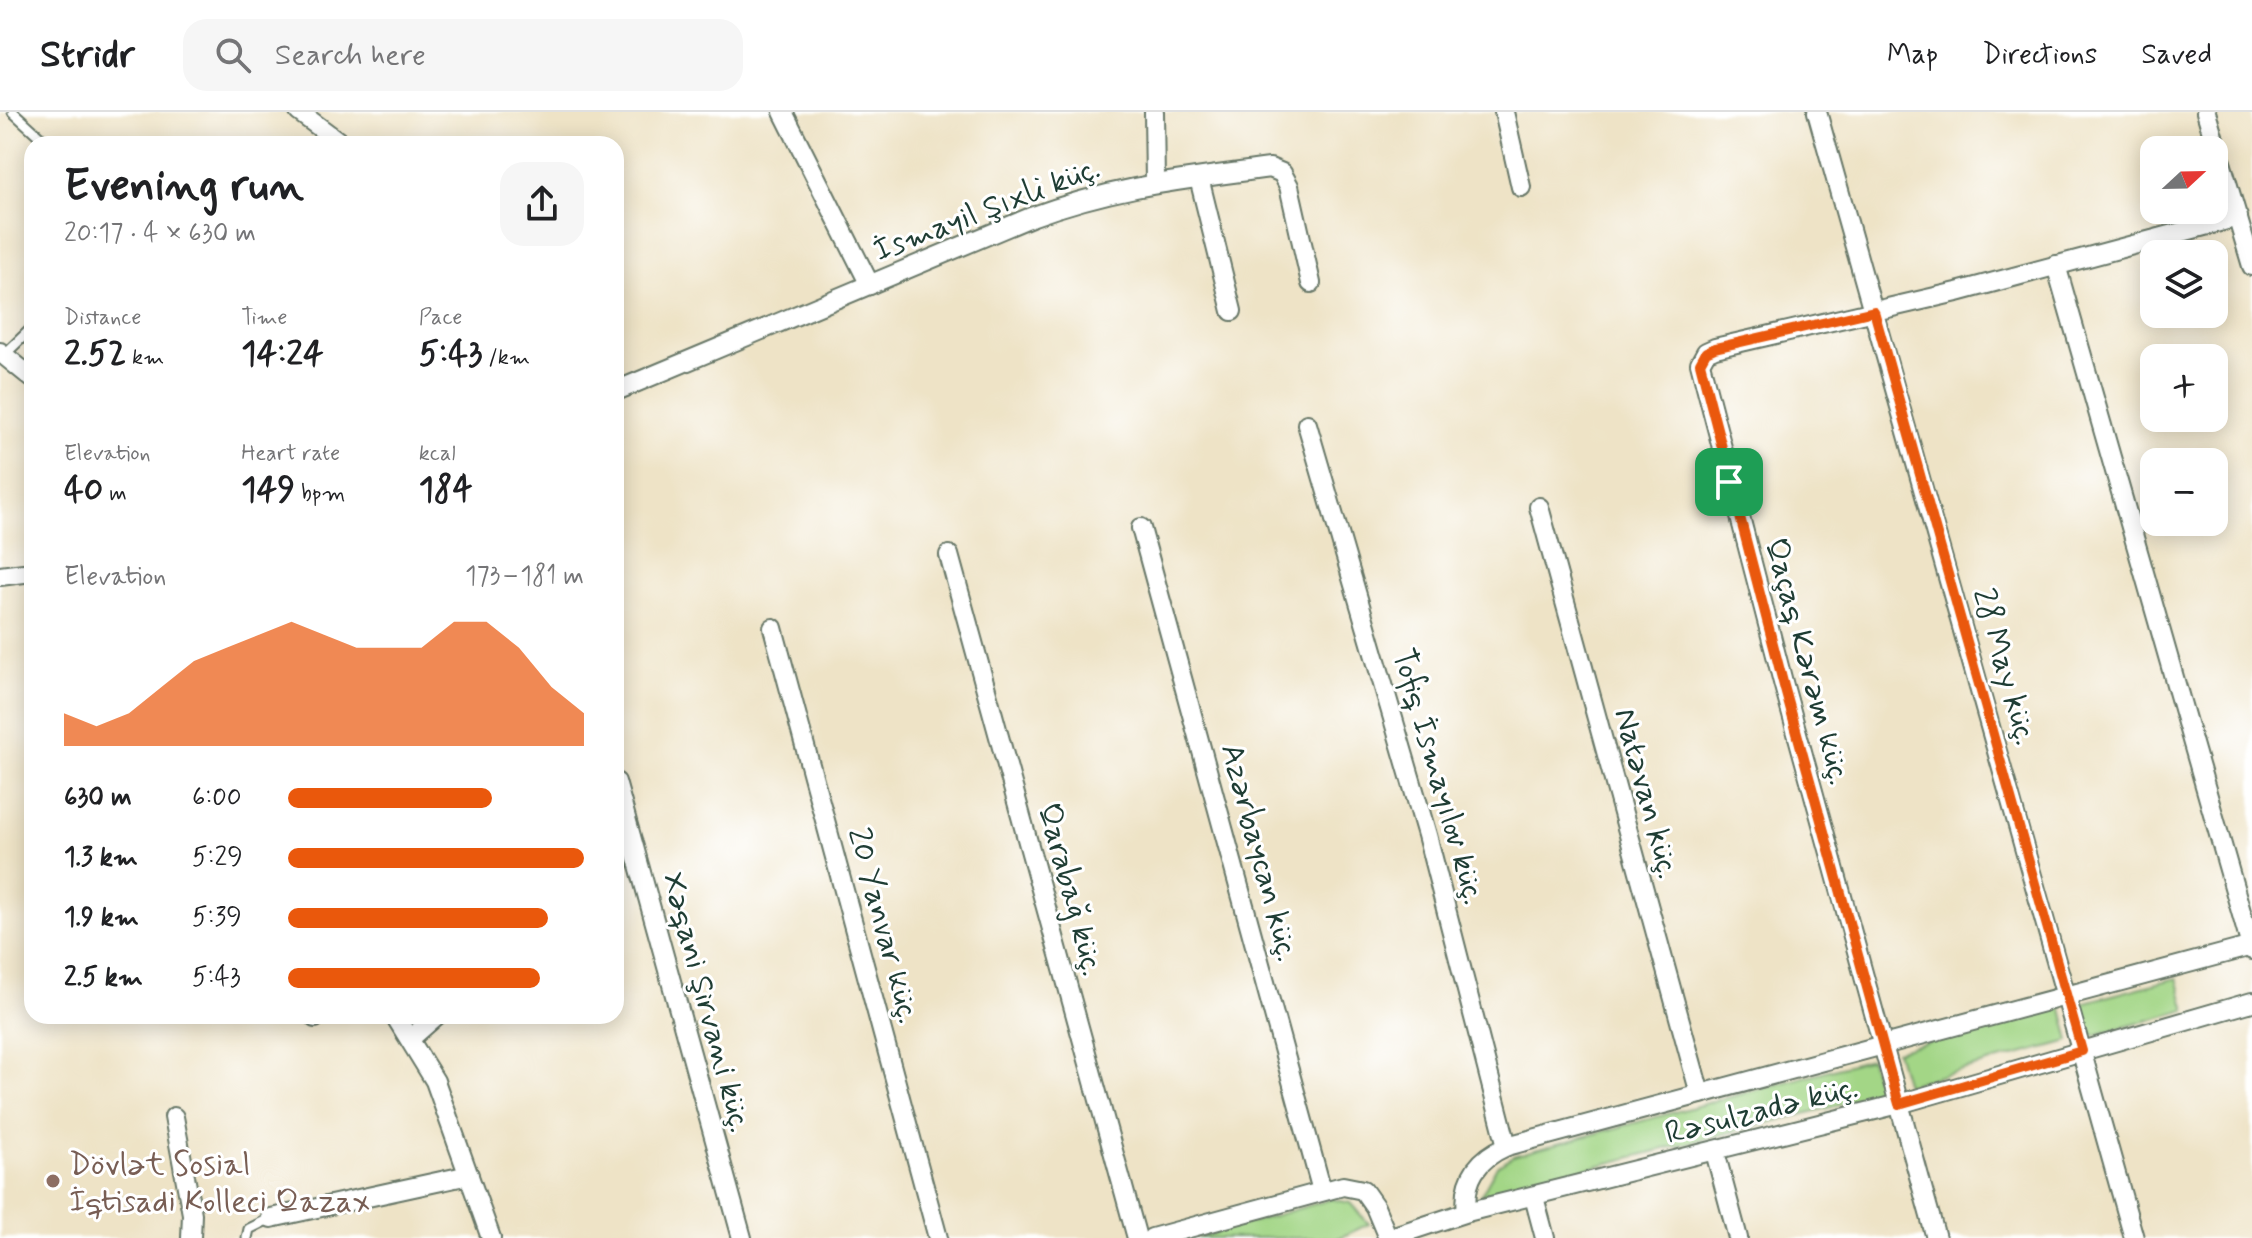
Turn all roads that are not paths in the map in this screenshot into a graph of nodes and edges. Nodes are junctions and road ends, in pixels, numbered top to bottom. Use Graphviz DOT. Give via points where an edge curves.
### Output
graph roads {
  1 [pos="13,112"];
  2 [pos="299,112"];
  3 [pos="783,112"];
  4 [pos="1154,112"];
  5 [pos="1504,112"];
  6 [pos="1817,112"];
  7 [pos="2206,112"];
  8 [pos="39,136"];
  9 [pos="331,136"];
  10 [pos="1199,178"];
  11 [pos="1155,182"];
  12 [pos="1521,187"];
  13 [pos="2238,217"];
  14 [pos="2056,265"];
  15 [pos="2252,266"];
  16 [pos="1311,283"];
  17 [pos="870,285"];
  18 [pos="1232,311"];
  19 [pos="1874,311"];
  20 [pos="24,335"];
  21 [pos="2,354"];
  22 [pos="24,372"];
  23 [pos="624,388"];
  24 [pos="1307,424"];
  25 [pos="1539,507"];
  26 [pos="1141,528"];
  27 [pos="949,555"];
  28 [pos="24,573"];
  29 [pos="0,576"];
  30 [pos="773,628"];
  31 [pos="624,811"];
  32 [pos="2252,947"];
  33 [pos="2067,995"];
  34 [pos="2252,1002"];
  35 [pos="401,1024"];
  36 [pos="427,1024"];
  37 [pos="411,1038"];
  38 [pos="1883,1044"];
  39 [pos="2082,1051"];
  40 [pos="1700,1094"];
  41 [pos="1899,1104"];
  42 [pos="174,1117"];
  43 [pos="1507,1146"];
  44 [pos="1715,1152"];
  45 [pos="469,1175"];
  46 [pos="1322,1191"];
  47 [pos="1534,1197"];
  48 [pos="1467,1212"];
  49 [pos="271,1218"];
  50 [pos="191,1238"];
  51 [pos="247,1238"];
  52 [pos="491,1238"];
  53 [pos="742,1238"];
  54 [pos="938,1238"];
  55 [pos="1137,1238"];
  56 [pos="1152,1238"];
  57 [pos="1388,1238"];
  58 [pos="1545,1238"];
  59 [pos="1738,1238"];
  60 [pos="1936,1238"];
  61 [pos="2134,1238"];
  1 -- 8 [label="lane"];
  2 -- 9 [label="street"];
  3 -- 17 [label="street"];
  4 -- 11 [label="street"];
  5 -- 12 [label="street"];
  6 -- 19 [label="street, 28 May küç."];
  7 -- 13 [label="street"];
  10 -- 11 [label="street, İsmayil Şıxli küç."];
  10 -- 16 [label="street, İsmayil Şıxli küç." via="1270,168 1282,173"];
  10 -- 18 [label="street"];
  11 -- 17 [label="street, İsmayil Şıxli küç." via="1080,199"];
  13 -- 14 [label="street, Qaçaq Kərəm küç."];
  13 -- 15 [label="street"];
  14 -- 19 [label="street, Qaçaq Kərəm küç."];
  14 -- 32 [label="street"];
  17 -- 23 [label="street, İsmayil Şıxli küç."];
  19 -- 33 [label="street, 28 May küç."];
  19 -- 38 [label="street, Qaçaq Kərəm küç." via="1715,348 1700,363"];
  20 -- 21 [label="lane"];
  21 -- 22 [label="street"];
  24 -- 43 [label="street, Tofiq İsmayılov küç." via="1427,835"];
  25 -- 40 [label="street, Natəvan küç."];
  26 -- 46 [label="street, Azərbaycan küç."];
  27 -- 55 [label="street, Qarabağ küç."];
  28 -- 29 [label="street"];
  30 -- 54 [label="street, 20 Yanvar küç."];
  31 -- 53 [label="street, Xəqani Şirvani küç."];
  32 -- 33 [label="street"];
  33 -- 38 [label="street"];
  33 -- 39 [label="street, 28 May küç."];
  34 -- 39 [label="street, Rəsulzadə küç."];
  35 -- 37 [label="street"];
  36 -- 37 [label="street"];
  37 -- 45 [label="street" via="435,1081"];
  38 -- 40 [label="street"];
  38 -- 41 [label="street, Qaçaq Kərəm küç."];
  39 -- 41 [label="street, Rəsulzadə küç."];
  39 -- 61 [label="street, 28 May küç."];
  40 -- 43 [label="street"];
  41 -- 44 [label="street, Rəsulzadə küç."];
  41 -- 60 [label="street, Qaçaq Kərəm küç."];
  42 -- 50 [label="street" via="190,1201"];
  43 -- 48 [label="street" via="1479,1163 1465,1195"];
  44 -- 47 [label="street, Rəsulzadə küç."];
  44 -- 59 [label="street"];
  45 -- 49 [label="street"];
  45 -- 52 [label="street"];
  46 -- 56 [label="street"];
  46 -- 57 [label="street" via="1343,1186 1363,1190"];
  47 -- 48 [label="street, Rəsulzadə küç."];
  47 -- 58 [label="street"];
  48 -- 57 [label="street, Rəsulzadə küç."];
  49 -- 51 [label="lane" via="249,1229"];
}
